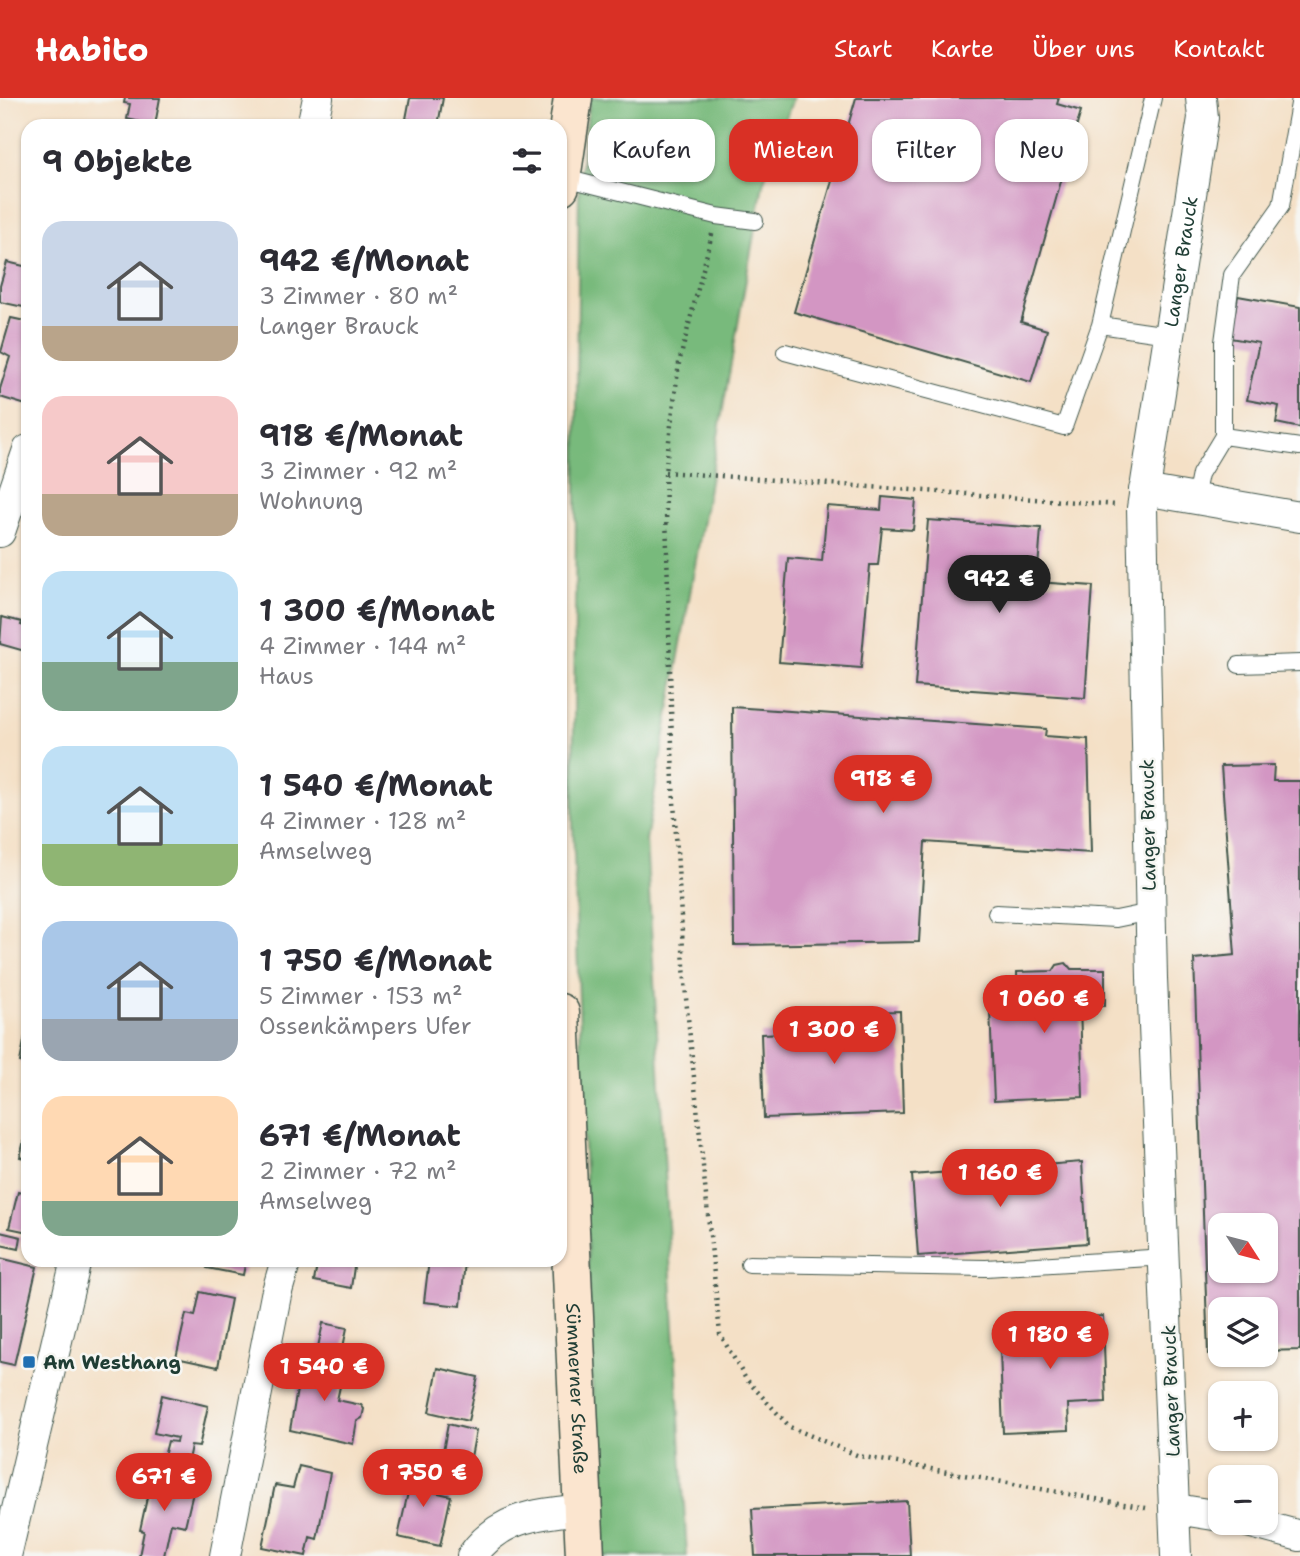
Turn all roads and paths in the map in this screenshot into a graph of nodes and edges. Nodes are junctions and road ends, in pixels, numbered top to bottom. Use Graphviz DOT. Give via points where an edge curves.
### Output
graph roads {
  1 [pos="318,98"];
  2 [pos="573,98"];
  3 [pos="1153,98"];
  4 [pos="1201,98"];
  5 [pos="1300,98"];
  6 [pos="314,119"];
  7 [pos="567,134"];
  8 [pos="567,179"];
  9 [pos="716,216"];
  10 [pos="755,221"];
  11 [pos="1100,325"];
  12 [pos="1168,335"];
  13 [pos="785,352"];
  14 [pos="1223,436"];
  15 [pos="1300,447"];
  16 [pos="21,470"];
  17 [pos="664,472"];
  18 [pos="1143,499"];
  19 [pos="1195,499"];
  20 [pos="1300,516"];
  21 [pos="0,532"];
  22 [pos="1300,663"];
  23 [pos="1239,665"];
  24 [pos="1150,912"];
  25 [pos="996,913"];
  26 [pos="567,1164"];
  27 [pos="1166,1257"];
  28 [pos="749,1264"];
  29 [pos="74,1267"];
  30 [pos="284,1267"];
  31 [pos="583,1509"];
  32 [pos="1175,1509"];
  33 [pos="1208,1514"];
  34 [pos="1278,1530"];
  35 [pos="1300,1536"];
  36 [pos="6,1556"];
  37 [pos="225,1556"];
  38 [pos="472,1556"];
  39 [pos="585,1556"];
  40 [pos="1176,1556"];
  1 -- 6 [label="street"];
  2 -- 7 [label="main road"];
  3 -- 11 [label="lane"];
  4 -- 12 [label="street, Langer Brauck" via="1203,118"];
  5 -- 14 [label="lane" via="1281,206 1232,275 1223,342"];
  8 -- 9 [label="lane"];
  9 -- 10 [label="lane"];
  9 -- 17 [label="path" via="679,363"];
  11 -- 12 [label="lane"];
  11 -- 13 [label="lane" via="1064,427"];
  12 -- 18 [label="street, Langer Brauck"];
  14 -- 15 [label="lane"];
  14 -- 19 [label="lane" via="1200,474"];
  16 -- 21 [label="street"];
  17 -- 18 [label="path"];
  17 -- 32 [label="path" via="673,785 686,998 720,1334 746,1378 790,1427 859,1457 1139,1507"];
  18 -- 19 [label="street"];
  18 -- 24 [label="street, Langer Brauck"];
  19 -- 20 [label="street"];
  22 -- 23 [label="lane"];
  24 -- 25 [label="lane" via="1116,919"];
  24 -- 27 [label="street, Langer Brauck"];
  26 -- 31 [label="main road, Sümmerner Straße"];
  27 -- 28 [label="lane" via="986,1268"];
  27 -- 32 [label="street, Langer Brauck"];
  29 -- 36 [label="street"];
  30 -- 37 [label="street"];
  31 -- 38 [label="street" via="505,1523 481,1542"];
  31 -- 39 [label="main road, Sümmerner Straße"];
  32 -- 33 [label="street"];
  32 -- 40 [label="street, Langer Brauck"];
  34 -- 35 [label="street"];
}
